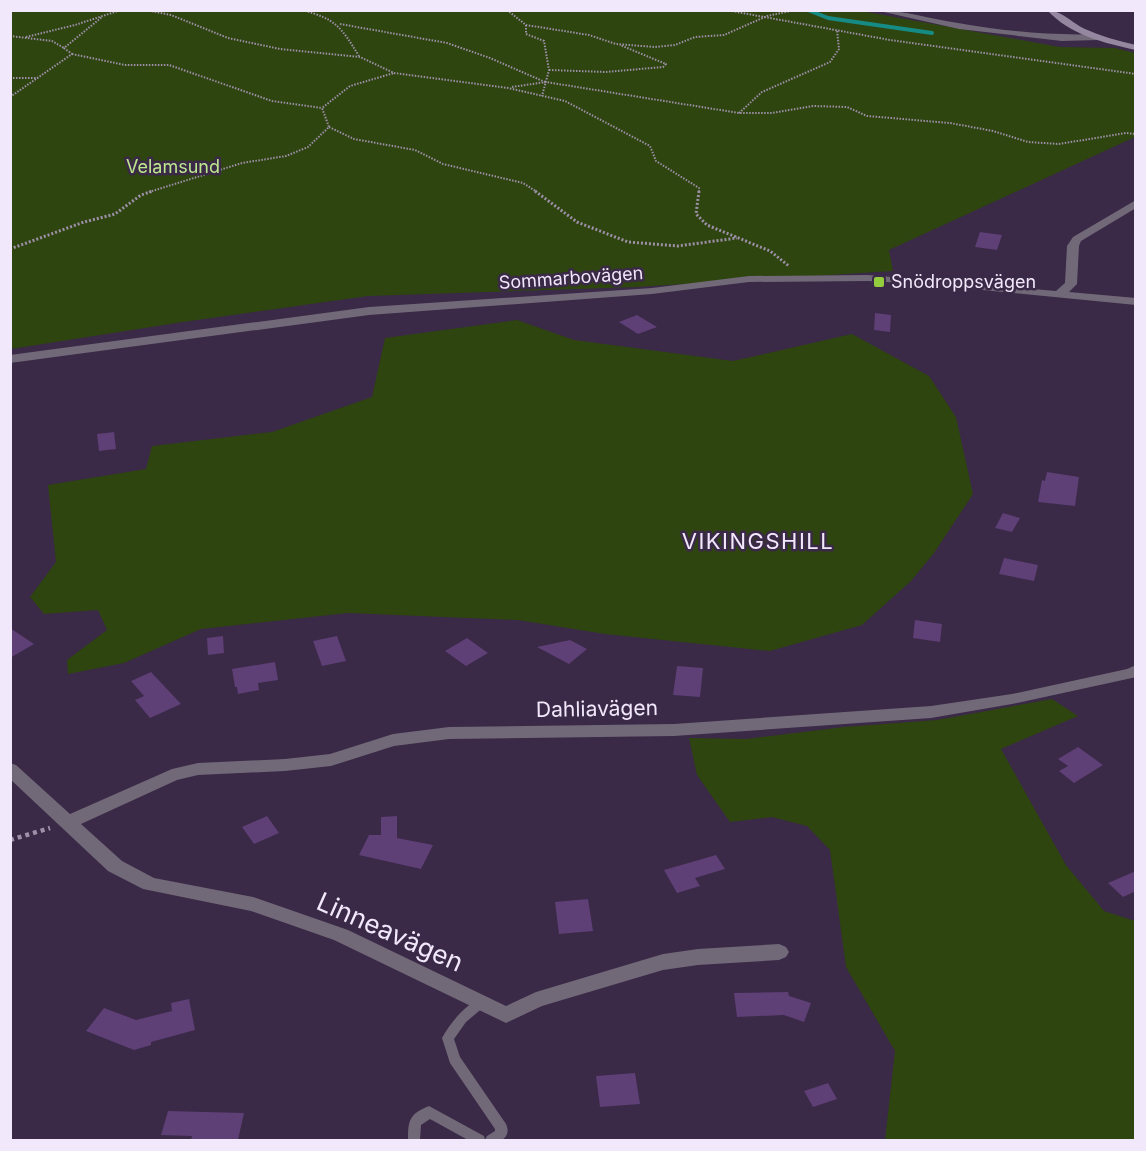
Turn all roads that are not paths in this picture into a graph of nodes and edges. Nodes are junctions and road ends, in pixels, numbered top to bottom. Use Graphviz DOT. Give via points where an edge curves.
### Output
graph roads {
  1 [pos="879,10"];
  2 [pos="1051,10"];
  3 [pos="1098,38"];
  4 [pos="1136,48"];
  5 [pos="1136,203"];
  6 [pos="1058,295"];
  7 [pos="1136,302"];
  8 [pos="10,358"];
  9 [pos="1134,673"];
  10 [pos="10,769"];
  11 [pos="68,822"];
  12 [pos="779,952"];
  13 [pos="481,1003"];
  14 [pos="414,1140"];
  15 [pos="479,1140"];
  16 [pos="492,1140"];
  1 -- 3 [label="street" via="970,27 1062,38"];
  2 -- 3 [label="street"];
  3 -- 4 [label="street"];
  5 -- 6 [label="street" via="1077,239 1073,246 1071,284"];
  6 -- 7 [label="street, Sommarbovägen"];
  6 -- 8 [label="street, Sommarbovägen" via="922,281 749,279 652,291 369,311"];
  9 -- 11 [label="street, Dahliavägen" via="931,712 674,730 450,733 393,740 332,760 198,769 172,775"];
  10 -- 11 [label="street, Linneavägen"];
  11 -- 13 [label="street, Linneavägen" via="115,866 150,884 254,904 340,935"];
  12 -- 13 [label="street, Linneavägen" via="663,962 536,1000 506,1015"];
  13 -- 16 [label="lane" via="448,1038 454,1059 501,1128 501,1134"];
  14 -- 15 [label="lane" via="415,1122 429,1112"];
}
